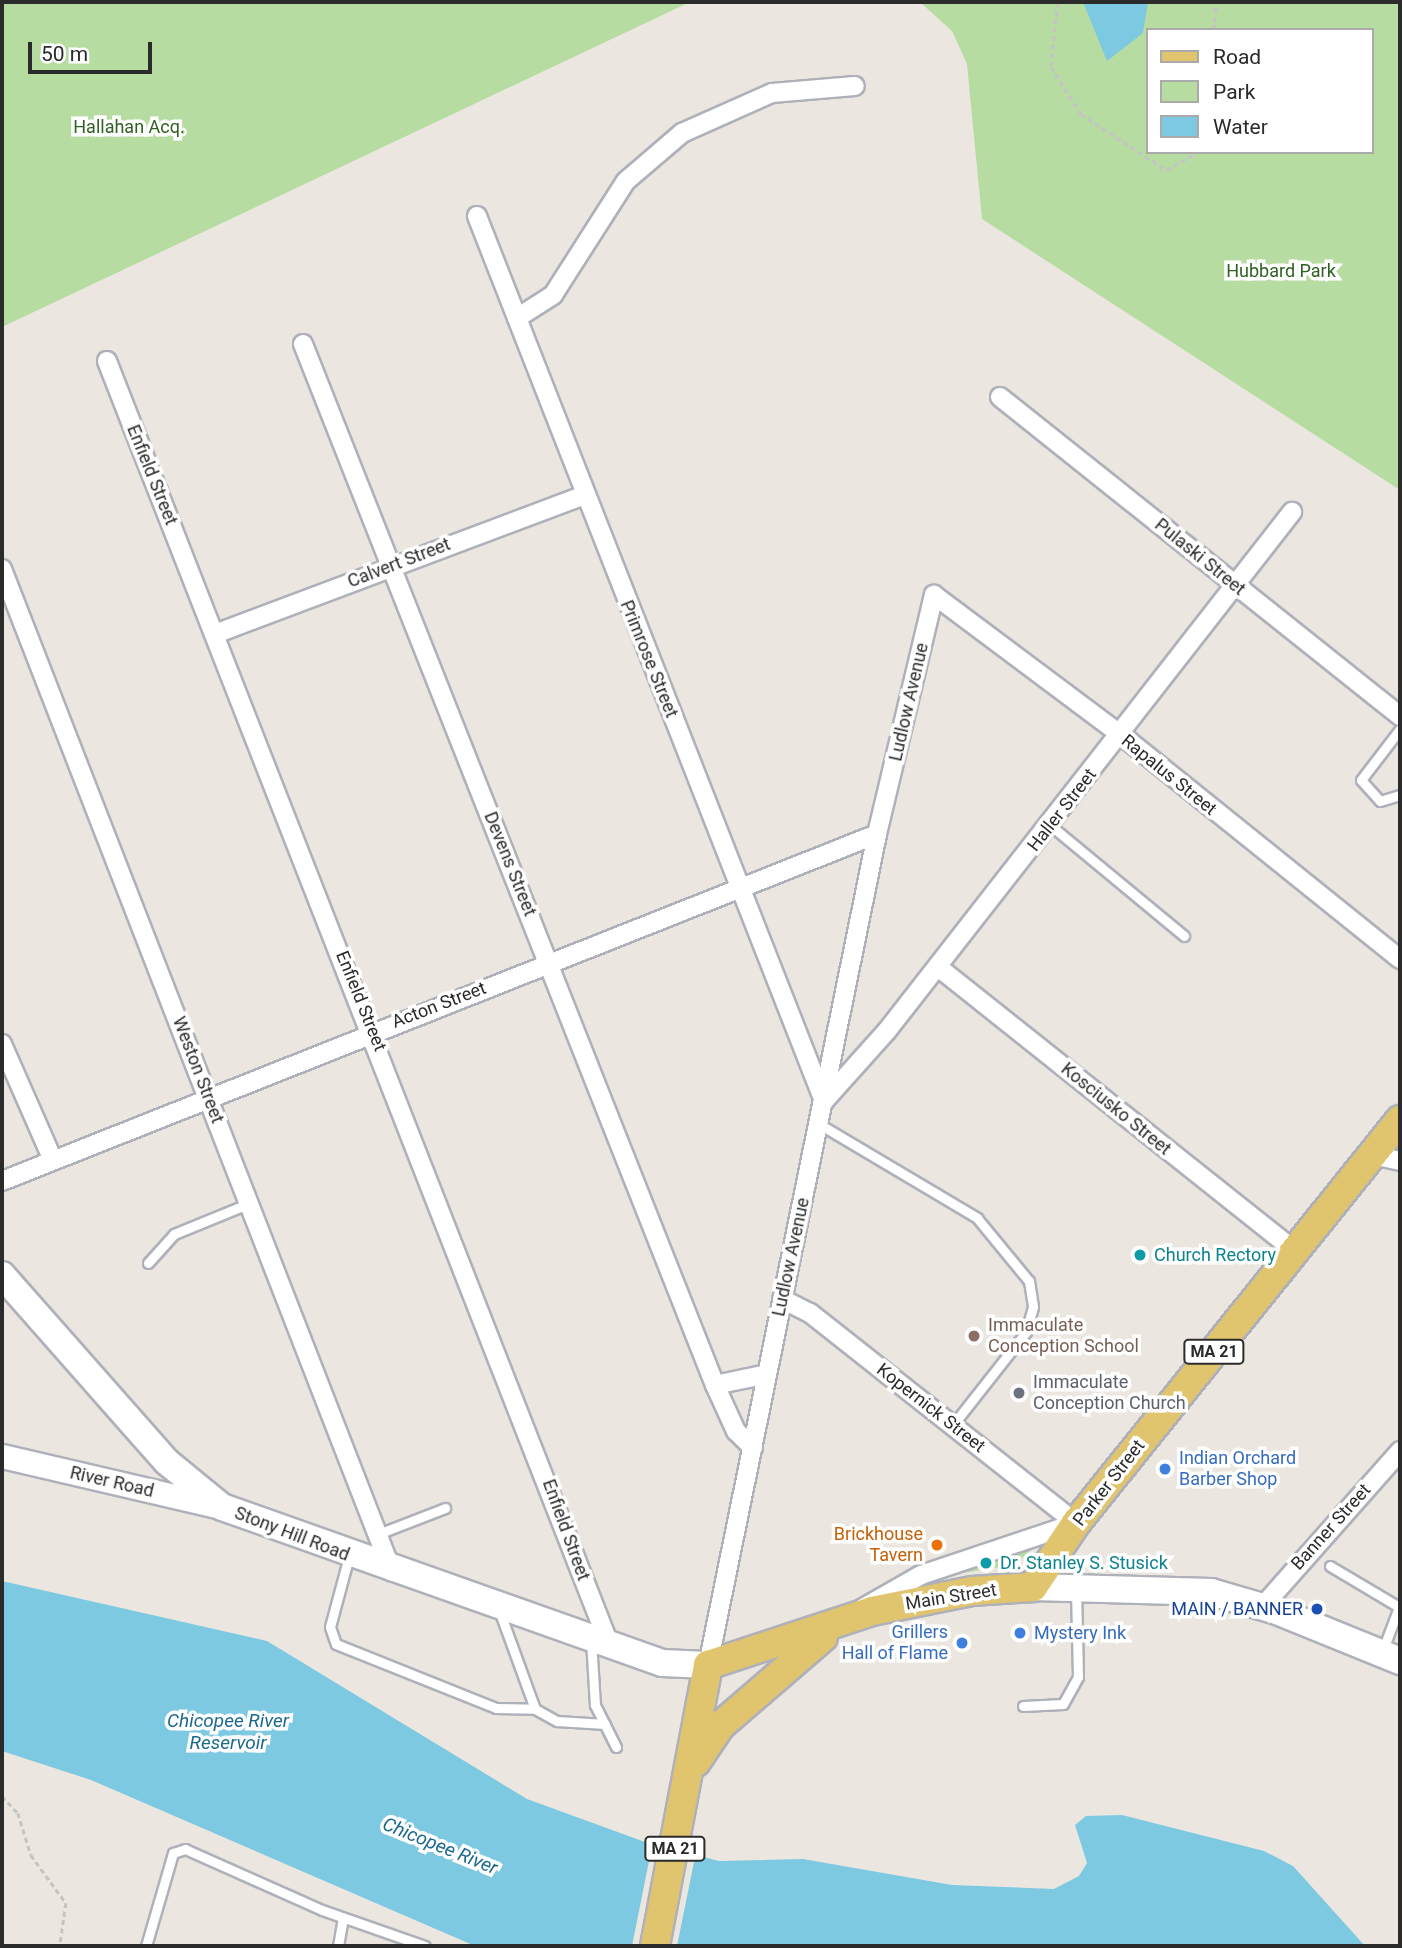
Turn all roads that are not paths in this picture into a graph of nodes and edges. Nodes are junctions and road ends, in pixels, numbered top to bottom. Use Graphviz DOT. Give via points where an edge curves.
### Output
graph roads {
  1 [pos="855,86"];
  2 [pos="477,216"];
  3 [pos="517,318"];
  4 [pos="303,344"];
  5 [pos="107,361"];
  6 [pos="1000,397"];
  7 [pos="584,495"];
  8 [pos="1292,512"];
  9 [pos="393,565"];
  10 [pos="2,569"];
  11 [pos="1236,586"];
  12 [pos="934,595"];
  13 [pos="215,634"];
  14 [pos="1400,716"];
  15 [pos="1400,729"];
  16 [pos="1120,734"];
  17 [pos="1400,795"];
  18 [pos="1050,825"];
  19 [pos="877,834"];
  20 [pos="740,888"];
  21 [pos="1184,936"];
  22 [pos="1400,959"];
  23 [pos="549,962"];
  24 [pos="938,967"];
  25 [pos="373,1031"];
  26 [pos="2,1044"];
  27 [pos="208,1096"];
  28 [pos="824,1101"];
  29 [pos="1400,1119"];
  30 [pos="820,1124"];
  31 [pos="1372,1155"];
  32 [pos="52,1158"];
  33 [pos="1400,1161"];
  34 [pos="2,1181"];
  35 [pos="250,1203"];
  36 [pos="1295,1251"];
  37 [pos="148,1263"];
  38 [pos="5,1286"];
  39 [pos="782,1299"];
  40 [pos="767,1374"];
  41 [pos="715,1385"];
  42 [pos="952,1426"];
  43 [pos="753,1448"];
  44 [pos="1400,1451"];
  45 [pos="2,1456"];
  46 [pos="222,1507"];
  47 [pos="445,1507"];
  48 [pos="1076,1523"];
  49 [pos="378,1534"];
  50 [pos="349,1556"];
  51 [pos="1330,1566"];
  52 [pos="392,1572"];
  53 [pos="1033,1587"];
  54 [pos="1076,1587"];
  55 [pos="1263,1606"];
  56 [pos="1399,1607"];
  57 [pos="503,1611"];
  58 [pos="849,1618"];
  59 [pos="600,1641"];
  60 [pos="1391,1657"];
  61 [pos="708,1665"];
  62 [pos="1023,1706"];
  63 [pos="535,1709"];
  64 [pos="605,1724"];
  65 [pos="616,1747"];
  66 [pos="689,1777"];
  67 [pos="343,1918"];
  68 [pos="658,1933"];
  69 [pos="146,1946"];
  70 [pos="338,1946"];
  71 [pos="425,1946"];
  1 -- 3 [label="street" via="772,93 682,133 626,181 553,295"];
  2 -- 3 [label="street, Primrose Street"];
  3 -- 7 [label="street, Primrose Street"];
  4 -- 9 [label="street, Devens Street"];
  5 -- 13 [label="street, Enfield Street"];
  6 -- 11 [label="street, Pulaski Street"];
  7 -- 9 [label="street, Calvert Street"];
  7 -- 20 [label="street, Primrose Street"];
  8 -- 11 [label="street, Haller Street"];
  9 -- 13 [label="street, Calvert Street"];
  9 -- 23 [label="street, Devens Street"];
  10 -- 27 [label="street, Weston Street"];
  11 -- 14 [label="street, Pulaski Street"];
  11 -- 16 [label="street, Haller Street"];
  12 -- 16 [label="street, Rapalus Street"];
  12 -- 19 [label="street, Ludlow Avenue"];
  13 -- 25 [label="street, Enfield Street"];
  15 -- 17 [label="lane" via="1361,780 1380,801"];
  16 -- 18 [label="street, Haller Street"];
  16 -- 22 [label="street, Rapalus Street"];
  18 -- 21 [label="lane"];
  18 -- 24 [label="street, Haller Street"];
  19 -- 20 [label="street, Acton Street"];
  19 -- 28 [label="street, Ludlow Avenue"];
  20 -- 23 [label="street, Acton Street"];
  20 -- 28 [label="street, Primrose Street"];
  23 -- 25 [label="street, Acton Street"];
  23 -- 41 [label="street, Devens Street"];
  24 -- 28 [label="street, Haller Street"];
  24 -- 36 [label="street, Kosciusko Street"];
  25 -- 27 [label="street, Acton Street"];
  25 -- 59 [label="street, Enfield Street"];
  26 -- 32 [label="street"];
  27 -- 32 [label="street, Acton Street"];
  27 -- 35 [label="street, Weston Street"];
  28 -- 30 [label="street, Ludlow Avenue"];
  29 -- 31 [label="main road, Parker Street / MA 21"];
  30 -- 39 [label="street, Ludlow Avenue"];
  30 -- 42 [label="lane" via="977,1218 1029,1280 1033,1307 1026,1332"];
  31 -- 33 [label="street"];
  31 -- 36 [label="main road, Parker Street / MA 21"];
  32 -- 34 [label="street, Acton Street"];
  35 -- 37 [label="lane" via="174,1234"];
  35 -- 49 [label="street, Weston Street"];
  36 -- 48 [label="main road, Parker Street / MA 21"];
  38 -- 46 [label="main road, Stony Hill Road" via="167,1462"];
  39 -- 40 [label="street, Ludlow Avenue"];
  39 -- 42 [label="street, Kopernick Street" via="810,1313"];
  40 -- 41 [label="street"];
  40 -- 43 [label="street, Ludlow Avenue"];
  41 -- 43 [label="street, Devens Street" via="736,1431"];
  42 -- 48 [label="street, Kopernick Street"];
  43 -- 61 [label="street, Ludlow Avenue"];
  44 -- 55 [label="street, Banner Street"];
  45 -- 46 [label="street, River Road"];
  46 -- 50 [label="main road, Stony Hill Road"];
  47 -- 49 [label="lane"];
  48 -- 53 [label="main road, Parker Street / MA 21"];
  48 -- 58 [label="street" via="921,1575"];
  49 -- 52 [label="street, Weston Street"];
  50 -- 52 [label="main road, Stony Hill Road"];
  50 -- 63 [label="lane" via="330,1627 336,1644 496,1708"];
  51 -- 56 [label="lane"];
  52 -- 57 [label="main road, Stony Hill Road"];
  53 -- 54 [label="main road, Main Street"];
  53 -- 58 [label="main road, Main Street" via="951,1595"];
  54 -- 55 [label="main road, Main Street" via="1188,1589"];
  54 -- 62 [label="lane" via="1078,1677 1063,1704"];
  55 -- 60 [label="main road, Main Street"];
  56 -- 60 [label="lane"];
  57 -- 59 [label="main road, Main Street"];
  57 -- 63 [label="lane"];
  58 -- 61 [label="main road, Main Street"];
  58 -- 66 [label="main road" via="780,1668 720,1726"];
  59 -- 61 [label="main road, Main Street" via="662,1663"];
  59 -- 64 [label="lane" via="595,1705"];
  61 -- 66 [label="main road, Ludlow Avenue / MA 21"];
  63 -- 64 [label="lane" via="557,1721"];
  64 -- 65 [label="lane"];
  66 -- 68 [label="main road, Ludlow Avenue / MA 21"];
  67 -- 69 [label="lane" via="185,1849 173,1853"];
  67 -- 70 [label="lane"];
  67 -- 71 [label="lane"];
}
